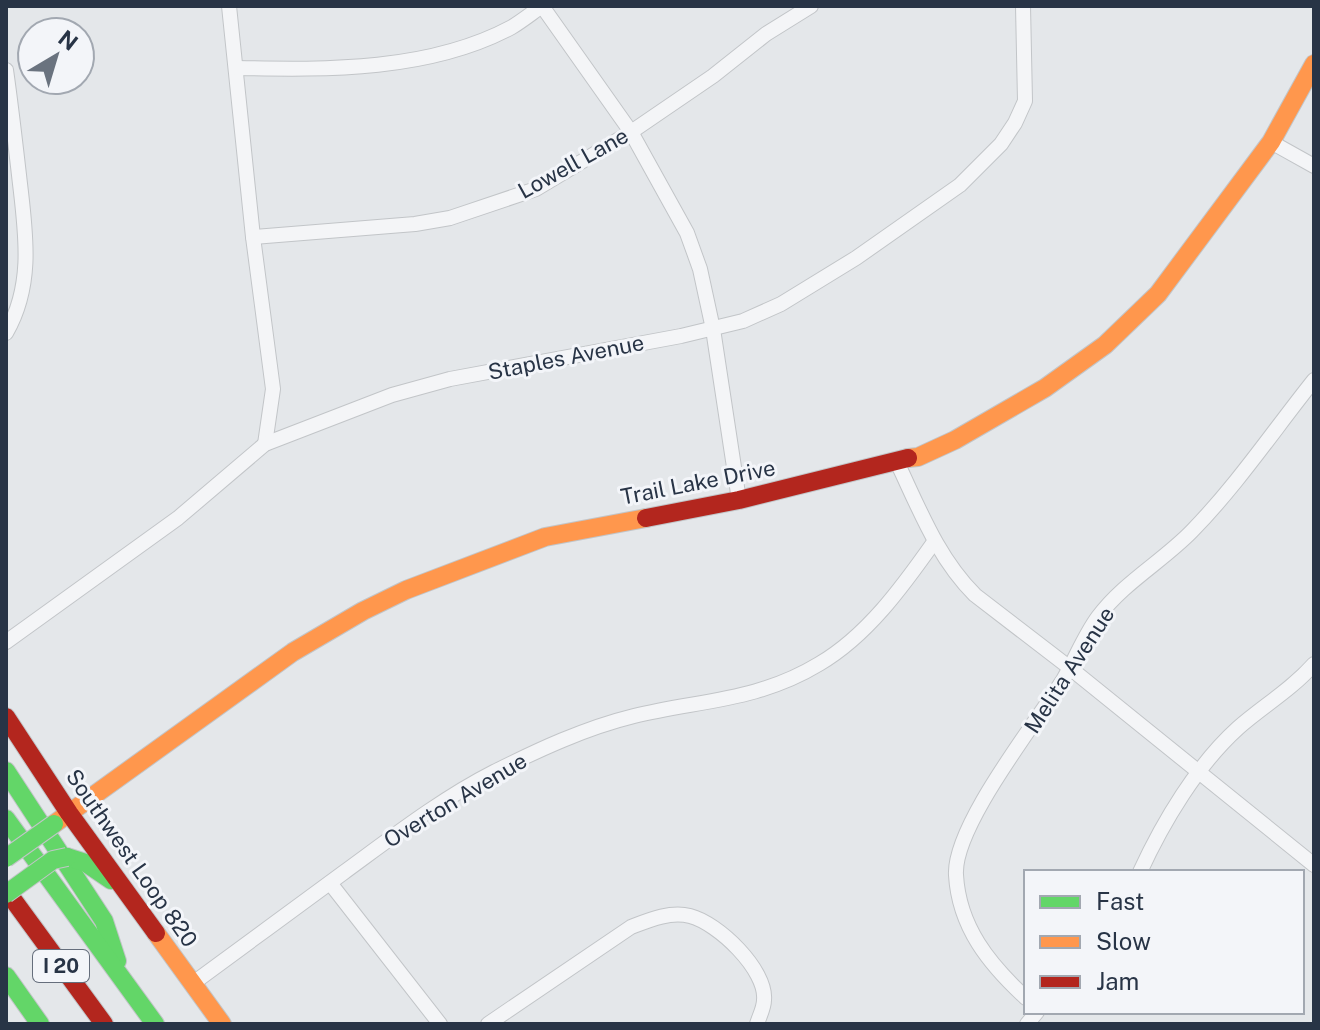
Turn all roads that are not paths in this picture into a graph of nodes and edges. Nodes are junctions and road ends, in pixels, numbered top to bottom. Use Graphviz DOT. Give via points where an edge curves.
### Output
graph roads {
  1 [pos="229,6"];
  2 [pos="542,6"];
  3 [pos="811,6"];
  4 [pos="1023,6"];
  5 [pos="1314,64"];
  6 [pos="237,68"];
  7 [pos="6,70"];
  8 [pos="9,113"];
  9 [pos="631,132"];
  10 [pos="1271,142"];
  11 [pos="1314,166"];
  12 [pos="253,237"];
  13 [pos="713,329"];
  14 [pos="6,333"];
  15 [pos="1314,380"];
  16 [pos="265,444"];
  17 [pos="896,460"];
  18 [pos="739,500"];
  19 [pos="934,542"];
  20 [pos="6,642"];
  21 [pos="1314,664"];
  22 [pos="1070,668"];
  23 [pos="6,717"];
  24 [pos="6,771"];
  25 [pos="1200,773"];
  26 [pos="62,818"];
  27 [pos="6,819"];
  28 [pos="6,858"];
  29 [pos="1314,865"];
  30 [pos="1141,870"];
  31 [pos="330,883"];
  32 [pos="124,889"];
  33 [pos="6,892"];
  34 [pos="6,976"];
  35 [pos="123,982"];
  36 [pos="192,984"];
  37 [pos="1024,996"];
  38 [pos="40,1024"];
  39 [pos="104,1024"];
  40 [pos="155,1024"];
  41 [pos="222,1024"];
  42 [pos="440,1024"];
  43 [pos="488,1024"];
  44 [pos="757,1024"];
  1 -- 6 [label="street"];
  2 -- 6 [label="street" via="512,27 462,48 405,61 312,70"];
  2 -- 9 [label="street"];
  3 -- 9 [label="street, Lowell Lane"];
  4 -- 13 [label="street, Staples Avenue" via="1025,101 1001,144 980,166 856,258 781,304"];
  5 -- 10 [label="main road, Trail Lake Drive"];
  6 -- 12 [label="street"];
  7 -- 8 [label="street"];
  8 -- 14 [label="street" via="28,251 22,296"];
  9 -- 12 [label="street, Lowell Lane" via="536,189 450,218"];
  9 -- 13 [label="street" via="687,233"];
  10 -- 11 [label="street"];
  10 -- 17 [label="main road, Trail Lake Drive" via="1158,294 1105,345 1045,388 955,440 918,457"];
  12 -- 16 [label="street" via="273,389"];
  13 -- 16 [label="street, Staples Avenue" via="450,379 392,395"];
  13 -- 18 [label="street"];
  15 -- 22 [label="street, Melita Avenue" via="1211,511 1097,617"];
  16 -- 20 [label="street, Staples Avenue" via="178,518"];
  17 -- 18 [label="main road, Trail Lake Drive"];
  17 -- 19 [label="street"];
  18 -- 26 [label="main road, Trail Lake Drive" via="545,537 406,590 293,652"];
  19 -- 22 [label="street" via="975,595"];
  19 -- 31 [label="street, Overton Avenue" via="869,623 821,664 746,696 634,716 542,748 434,809"];
  21 -- 25 [label="street" via="1285,694 1239,727"];
  22 -- 25 [label="street"];
  22 -- 37 [label="street, Melita Avenue" via="980,806 957,863 963,915 972,936 1002,977"];
  23 -- 26 [label="main road, Southwest Loop 820"];
  24 -- 35 [label="main road" via="104,921"];
  25 -- 29 [label="street"];
  25 -- 30 [label="street" via="1164,824"];
  26 -- 28 [label="main road, Trail Lake Drive, bridge"];
  26 -- 32 [label="main road, Southwest Loop 820"];
  27 -- 35 [label="main road, I 20"];
  31 -- 36 [label="street, Overton Avenue"];
  31 -- 42 [label="street"];
  32 -- 33 [label="main road, bridge" via="86,863 67,857 53,860"];
  32 -- 36 [label="main road, Southwest Loop 820"];
  33 -- 39 [label="main road, I 20"];
  34 -- 38 [label="main road"];
  35 -- 40 [label="main road, I 20"];
  36 -- 41 [label="main road, Southwest Loop 820"];
  43 -- 44 [label="street" via="620,934 651,919 688,915 721,932 756,973 765,998"];
}
